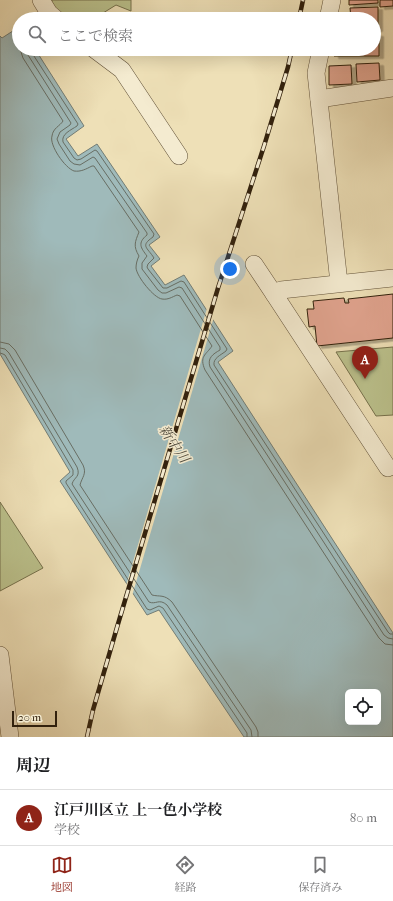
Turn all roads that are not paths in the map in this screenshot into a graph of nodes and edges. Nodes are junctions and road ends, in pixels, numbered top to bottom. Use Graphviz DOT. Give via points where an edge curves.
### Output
graph roads {
  1 [pos="41,0"];
  2 [pos="332,0"];
  3 [pos="48,12"];
  4 [pos="329,12"];
  5 [pos="103,56"];
  6 [pos="320,56"];
  7 [pos="393,88"];
  8 [pos="319,99"];
  9 [pos="179,156"];
  10 [pos="254,264"];
  11 [pos="393,278"];
  12 [pos="339,283"];
  13 [pos="278,292"];
  14 [pos="391,470"];
  15 [pos="0,655"];
  16 [pos="3,707"];
  17 [pos="10,737"];
  1 -- 3 [label="street"];
  2 -- 4 [label="street"];
  5 -- 9 [label="street" via="122,70"];
  6 -- 8 [label="street" via="316,73"];
  7 -- 8 [label="street"];
  8 -- 12 [label="street"];
  10 -- 13 [label="street"];
  11 -- 12 [label="street"];
  12 -- 13 [label="street"];
  13 -- 14 [label="street"];
  15 -- 16 [label="street"];
  16 -- 17 [label="street"];
}
